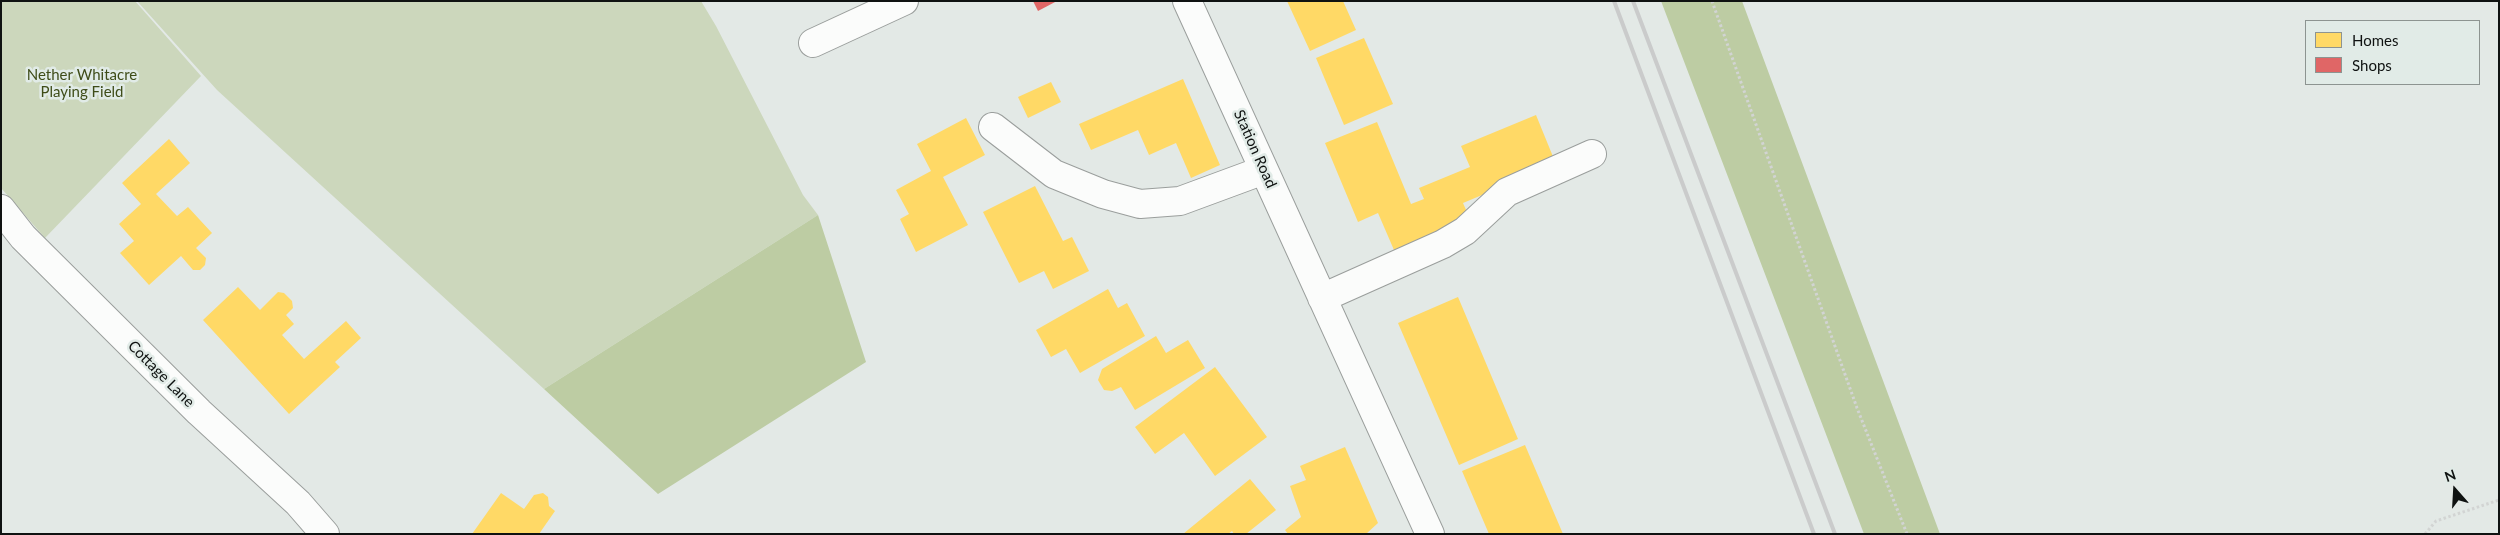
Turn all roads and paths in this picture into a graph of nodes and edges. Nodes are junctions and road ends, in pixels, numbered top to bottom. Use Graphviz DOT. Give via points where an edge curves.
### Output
graph roads {
  1 [pos="904,1"];
  2 [pos="1187,1"];
  3 [pos="1712,1"];
  4 [pos="812,43"];
  5 [pos="993,127"];
  6 [pos="1592,154"];
  7 [pos="1264,170"];
  8 [pos="1,209"];
  9 [pos="1322,298"];
  10 [pos="2499,500"];
  11 [pos="325,534"];
  12 [pos="1430,534"];
  13 [pos="1906,534"];
  14 [pos="2425,534"];
  1 -- 4 [label="street"];
  2 -- 7 [label="street, Station Road"];
  3 -- 13 [label="path" via="1857,408"];
  5 -- 7 [label="street" via="1054,174 1140,204 1180,201"];
  6 -- 9 [label="street" via="1507,192 1465,231 1443,244"];
  7 -- 9 [label="street, Station Road"];
  8 -- 11 [label="street, Cottage Lane" via="30,244 199,412 298,503"];
  9 -- 12 [label="street, Station Road"];
  10 -- 14 [label="path" via="2436,522"];
}
